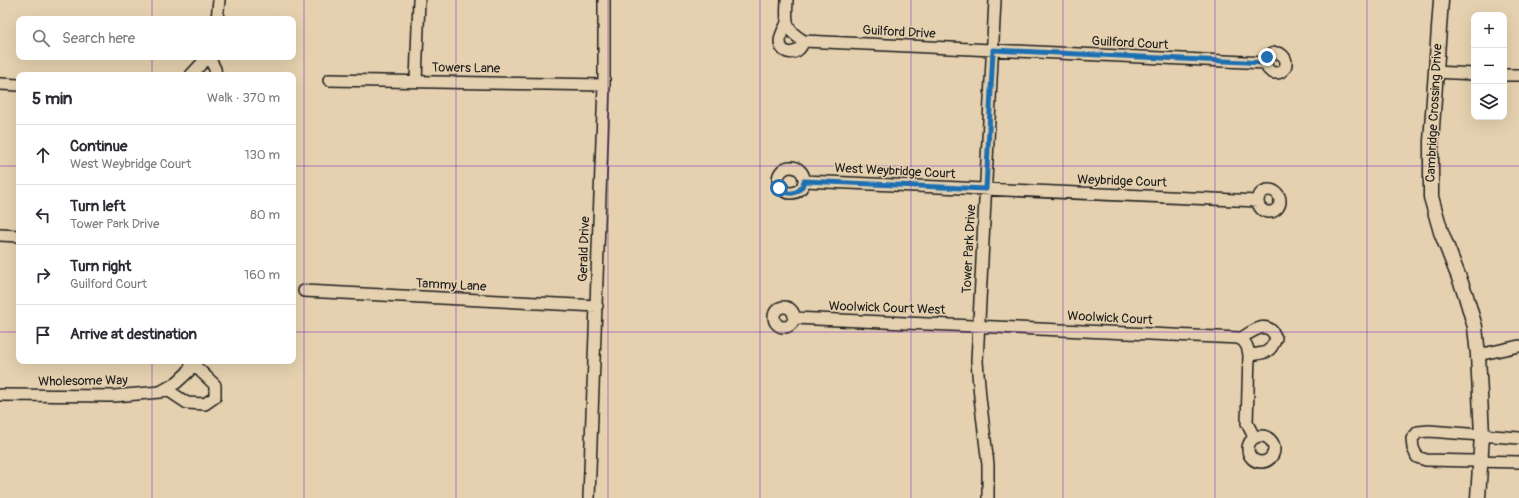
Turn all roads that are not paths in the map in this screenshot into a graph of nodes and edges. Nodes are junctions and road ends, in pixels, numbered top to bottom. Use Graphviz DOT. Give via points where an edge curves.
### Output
graph roads {
  1 [pos="219,0"];
  2 [pos="419,0"];
  3 [pos="604,0"];
  4 [pos="787,0"];
  5 [pos="995,0"];
  6 [pos="1441,0"];
  7 [pos="217,16"];
  8 [pos="787,23"];
  9 [pos="804,41"];
  10 [pos="993,50"];
  11 [pos="205,60"];
  12 [pos="209,60"];
  13 [pos="1266,63"];
  14 [pos="194,72"];
  15 [pos="216,72"];
  16 [pos="1435,72"];
  17 [pos="1471,74"];
  18 [pos="1507,75"];
  19 [pos="1519,75"];
  20 [pos="329,80"];
  21 [pos="416,82"];
  22 [pos="0,84"];
  23 [pos="604,84"];
  24 [pos="16,85"];
  25 [pos="804,181"];
  26 [pos="986,189"];
  27 [pos="1258,201"];
  28 [pos="0,236"];
  29 [pos="16,236"];
  30 [pos="304,291"];
  31 [pos="597,306"];
  32 [pos="794,318"];
  33 [pos="979,326"];
  34 [pos="1240,339"];
  35 [pos="1519,346"];
  36 [pos="1249,355"];
  37 [pos="1478,355"];
  38 [pos="191,364"];
  39 [pos="194,364"];
  40 [pos="166,389"];
  41 [pos="0,395"];
  42 [pos="1482,435"];
  43 [pos="1254,437"];
  44 [pos="1519,438"];
  45 [pos="1480,462"];
  46 [pos="1519,462"];
  47 [pos="589,498"];
  48 [pos="988,498"];
  49 [pos="1478,498"];
  1 -- 7 [label="street"];
  2 -- 21 [label="street"];
  3 -- 23 [label="street, Gerald Drive"];
  4 -- 8 [label="street"];
  5 -- 10 [label="street, Tower Park Drive"];
  6 -- 16 [label="street, Cambridge Crossing Drive"];
  8 -- 9 [label="street" via="790,30"];
  8 -- 9 [label="street" via="781,35 780,43 783,49 792,53 800,49"];
  9 -- 10 [label="street, Guilford Drive"];
  10 -- 13 [label="street, Guilford Court"];
  10 -- 26 [label="street, Tower Park Drive"];
  11 -- 14 [label="street"];
  12 -- 15 [label="street"];
  16 -- 17 [label="street"];
  16 -- 37 [label="street, Cambridge Crossing Drive" via="1431,197 1441,232 1465,293 1475,327"];
  18 -- 19 [label="street"];
  20 -- 21 [label="street, Towers Lane"];
  21 -- 23 [label="street, Towers Lane"];
  22 -- 24 [label="street"];
  23 -- 31 [label="street, Gerald Drive"];
  25 -- 26 [label="street, West Weybridge Court"];
  26 -- 27 [label="street, Weybridge Court"];
  26 -- 33 [label="street, Tower Park Drive"];
  28 -- 29 [label="street"];
  30 -- 31 [label="street, Tammy Lane"];
  31 -- 47 [label="street, Gerald Drive"];
  32 -- 33 [label="street, Woolwick Court West"];
  33 -- 34 [label="street, Woolwick Court"];
  33 -- 48 [label="street, Tower Park Drive" via="977,361 988,465"];
  34 -- 36 [label="street" via="1248,347"];
  34 -- 36 [label="street" via="1259,328 1267,327 1273,331 1276,338 1272,348 1264,353"];
  35 -- 37 [label="street"];
  36 -- 43 [label="street" via="1247,423"];
  37 -- 42 [label="street, Cambridge Crossing Drive"];
  38 -- 40 [label="street, Wholesome Way" via="188,372"];
  39 -- 40 [label="street, Wholesome Way" via="215,385 215,397 205,404 187,403"];
  40 -- 41 [label="street, Wholesome Way" via="160,392 114,396"];
  42 -- 44 [label="street"];
  42 -- 45 [label="street, Cambridge Crossing Drive"];
  42 -- 45 [label="street" via="1429,430 1418,432 1412,439 1417,457 1426,460"];
  45 -- 46 [label="street"];
  45 -- 49 [label="street, Cambridge Crossing Drive"];
}
